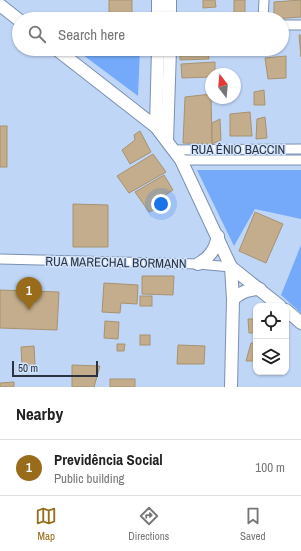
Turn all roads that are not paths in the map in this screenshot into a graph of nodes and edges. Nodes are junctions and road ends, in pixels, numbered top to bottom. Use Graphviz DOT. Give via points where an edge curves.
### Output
graph roads {
  1 [pos="158,0"];
  2 [pos="170,0"];
  3 [pos="264,0"];
  4 [pos="0,5"];
  5 [pos="158,12"];
  6 [pos="170,12"];
  7 [pos="263,12"];
  8 [pos="12,14"];
  9 [pos="289,25"];
  10 [pos="301,25"];
  11 [pos="65,56"];
  12 [pos="158,56"];
  13 [pos="170,56"];
  14 [pos="156,127"];
  15 [pos="265,149"];
  16 [pos="301,149"];
  17 [pos="174,150"];
  18 [pos="265,160"];
  19 [pos="301,160"];
  20 [pos="218,236"];
  21 [pos="0,260"];
  22 [pos="198,264"];
  23 [pos="231,267"];
  24 [pos="260,290"];
  25 [pos="233,299"];
  26 [pos="276,303"];
  27 [pos="289,313"];
  28 [pos="301,323"];
  29 [pos="231,387"];
  1 -- 5 [label="street"];
  2 -- 6 [label="street"];
  3 -- 7 [label="street"];
  4 -- 8 [label="street"];
  9 -- 10 [label="street"];
  11 -- 14 [label="street"];
  12 -- 14 [label="street"];
  13 -- 17 [label="street"];
  14 -- 17 [label="street"];
  15 -- 16 [label="street, RUA ÊNIO BACCIN"];
  15 -- 17 [label="street, RUA ÊNIO BACCIN"];
  15 -- 18 [label="street"];
  17 -- 18 [label="street, RUA ÊNIO BACCIN"];
  17 -- 20 [label="street"];
  18 -- 19 [label="street, RUA ÊNIO BACCIN"];
  20 -- 22 [label="street" via="215,248 208,258"];
  20 -- 23 [label="street"];
  21 -- 22 [label="street, RUA MARECHAL BORMANN"];
  22 -- 23 [label="street, RUA MARECHAL BORMANN"];
  23 -- 24 [label="street"];
  23 -- 25 [label="street"];
  24 -- 25 [label="street" via="249,289"];
  24 -- 26 [label="street"];
  25 -- 29 [label="street"];
  27 -- 28 [label="street"];
}
